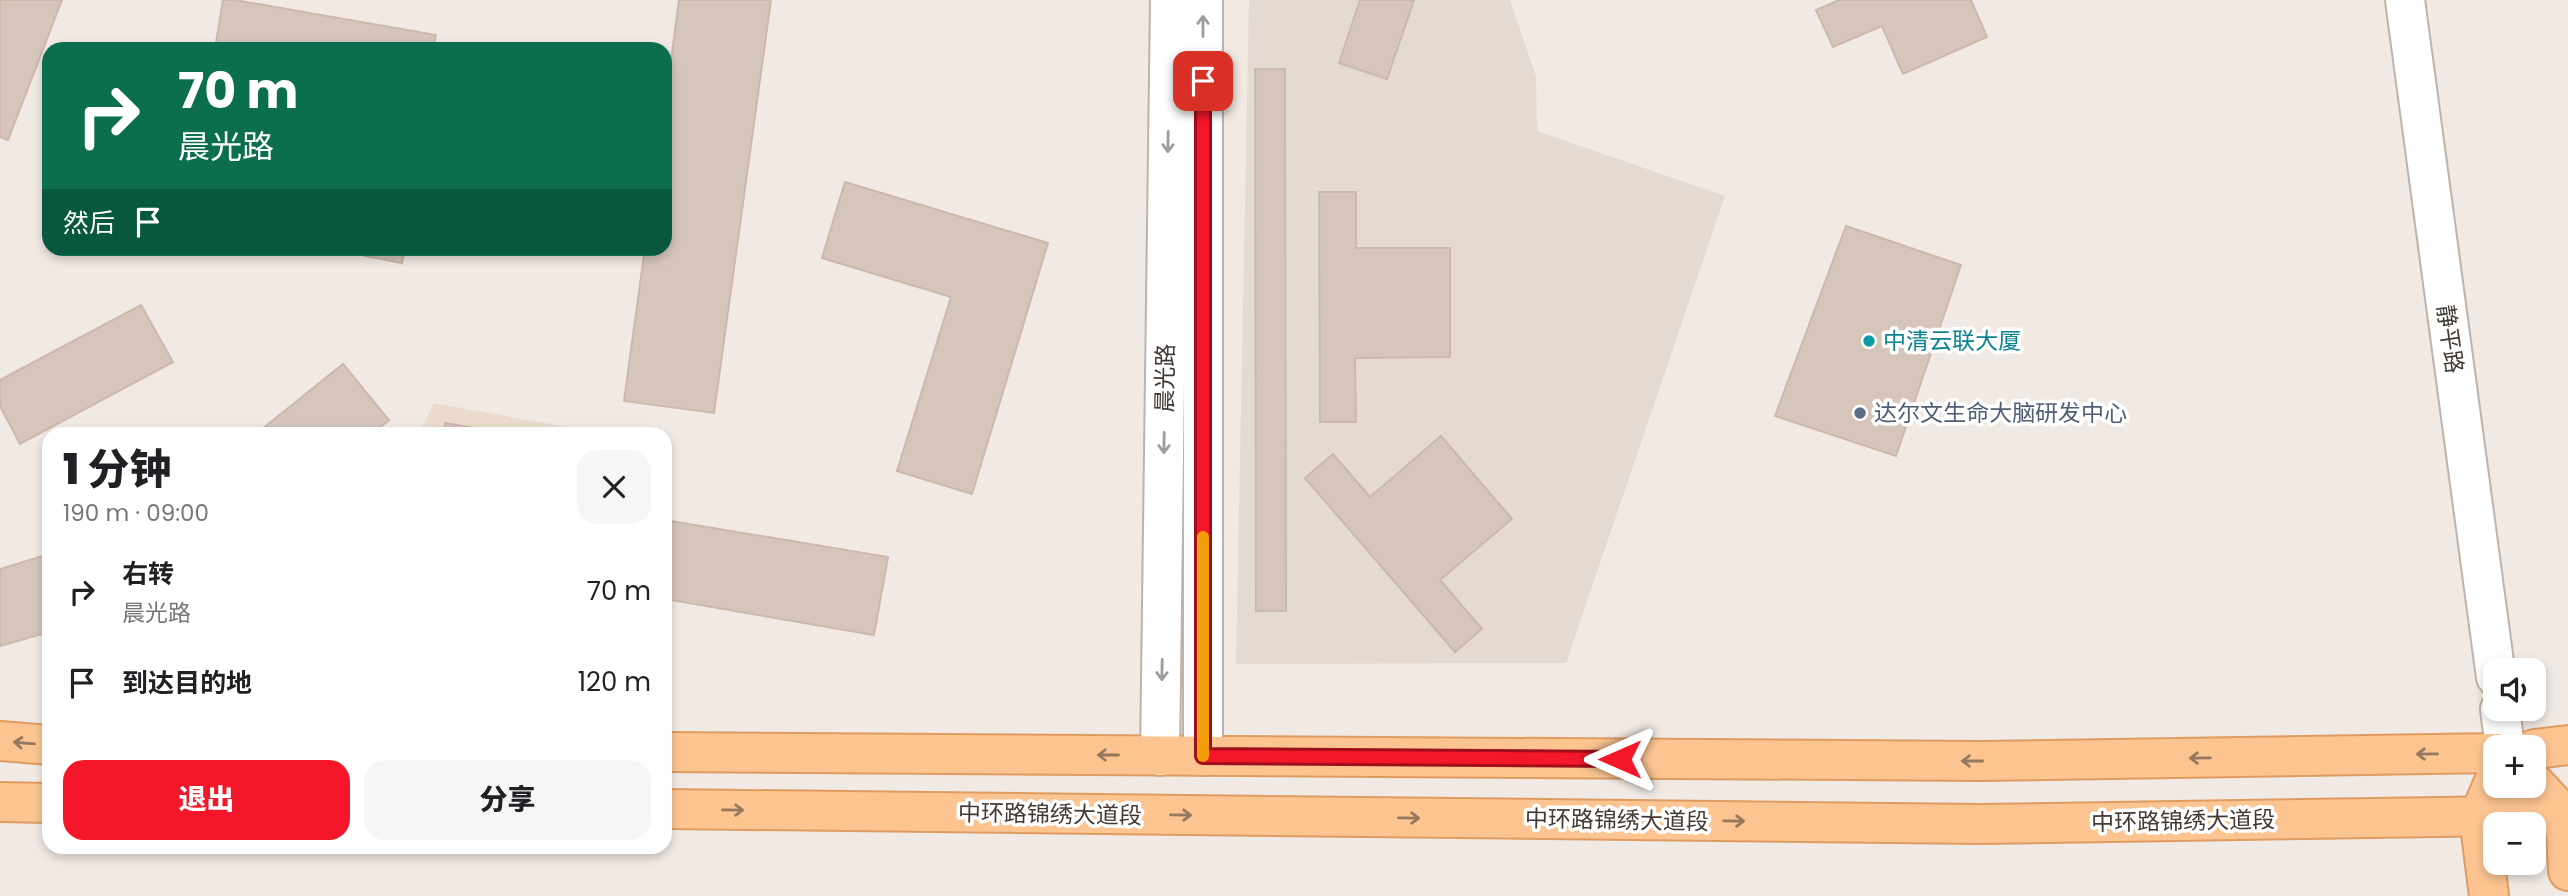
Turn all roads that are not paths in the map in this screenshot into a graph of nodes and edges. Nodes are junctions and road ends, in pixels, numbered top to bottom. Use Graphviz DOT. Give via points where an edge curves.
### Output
graph roads {
  1 [pos="1170,0"];
  2 [pos="1203,0"];
  3 [pos="2405,0"];
  4 [pos="2493,658"];
  5 [pos="0,741"];
  6 [pos="42,744"];
  7 [pos="2568,745"];
  8 [pos="2546,748"];
  9 [pos="672,752"];
  10 [pos="2483,753"];
  11 [pos="1160,756"];
  12 [pos="1203,756"];
  13 [pos="2546,795"];
  14 [pos="2487,798"];
  15 [pos="0,802"];
  16 [pos="42,803"];
  17 [pos="672,809"];
  18 [pos="2566,816"];
  19 [pos="2479,817"];
  20 [pos="2568,871"];
  21 [pos="2489,896"];
  1 -- 11 [label="street, 晨光路, one-way"];
  12 -- 2 [label="street, 晨光路, one-way"];
  3 -- 4 [label="street, 静平路"];
  6 -- 5 [label="main road, one-way"];
  7 -- 8 [label="main road"];
  11 -- 9 [label="main road, one-way"];
  10 -- 12 [label="main road, one-way" via="1981,761"];
  11 -- 12 [label="main road"];
  13 -- 18 [label="main road"];
  14 -- 19 [label="main road"];
  15 -- 16 [label="main road"];
  17 -- 19 [label="main road, 中环路锦绣大道段, one-way" via="1981,824"];
  18 -- 19 [label="main road, 中环路锦绣大道段"];
  18 -- 20 [label="main road"];
  19 -- 21 [label="main road"];
}
